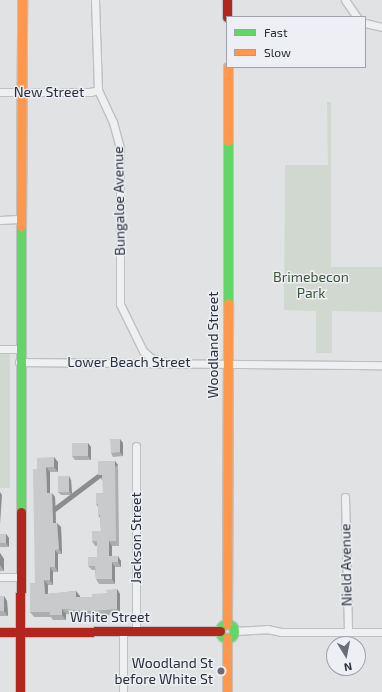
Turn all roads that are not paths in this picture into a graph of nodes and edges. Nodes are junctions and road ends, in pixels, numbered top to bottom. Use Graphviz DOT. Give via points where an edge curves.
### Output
graph roads {
  1 [pos="22,0"];
  2 [pos="95,0"];
  3 [pos="227,0"];
  4 [pos="345,0"];
  5 [pos="227,16"];
  6 [pos="356,16"];
  7 [pos="366,23"];
  8 [pos="382,27"];
  9 [pos="228,68"];
  10 [pos="98,90"];
  11 [pos="0,92"];
  12 [pos="20,92"];
  13 [pos="0,220"];
  14 [pos="19,220"];
  15 [pos="0,349"];
  16 [pos="19,349"];
  17 [pos="19,362"];
  18 [pos="165,362"];
  19 [pos="227,363"];
  20 [pos="382,364"];
  21 [pos="136,446"];
  22 [pos="345,497"];
  23 [pos="0,577"];
  24 [pos="20,577"];
  25 [pos="227,624"];
  26 [pos="123,631"];
  27 [pos="136,631"];
  28 [pos="220,631"];
  29 [pos="234,631"];
  30 [pos="0,632"];
  31 [pos="20,632"];
  32 [pos="348,632"];
  33 [pos="382,632"];
  34 [pos="227,638"];
  35 [pos="20,692"];
  36 [pos="123,692"];
  37 [pos="227,692"];
  1 -- 12 [label="street"];
  2 -- 10 [label="street, Bungaloe Avenue"];
  3 -- 5 [label="street"];
  4 -- 6 [label="street"];
  7 -- 8 [label="street"];
  9 -- 19 [label="street, Woodland Street"];
  10 -- 12 [label="street, New Street"];
  10 -- 18 [label="street, Bungaloe Avenue" via="113,122 120,148 120,304 144,351 151,358"];
  11 -- 12 [label="street, New Street"];
  12 -- 14 [label="street"];
  13 -- 14 [label="street"];
  14 -- 16 [label="street"];
  15 -- 16 [label="street"];
  16 -- 17 [label="street"];
  17 -- 18 [label="street, Lower Beach Street"];
  17 -- 24 [label="street"];
  18 -- 19 [label="street, Lower Beach Street"];
  19 -- 20 [label="street, Lower Beach Street"];
  19 -- 25 [label="street, Woodland Street"];
  21 -- 27 [label="street, Jackson Street"];
  22 -- 32 [label="street, Nield Avenue"];
  23 -- 24 [label="street"];
  24 -- 31 [label="street"];
  25 -- 28 [label="street" via="223,625"];
  25 -- 29 [label="street" via="231,625"];
  26 -- 27 [label="street, White Street"];
  26 -- 31 [label="street, White Street"];
  26 -- 36 [label="street"];
  27 -- 28 [label="street, White Street"];
  28 -- 34 [label="street" via="222,636"];
  29 -- 32 [label="street" via="267,629 282,632"];
  29 -- 34 [label="street" via="233,635"];
  30 -- 31 [label="street, White Street"];
  31 -- 35 [label="street"];
  32 -- 33 [label="street"];
  34 -- 37 [label="street"];
}
